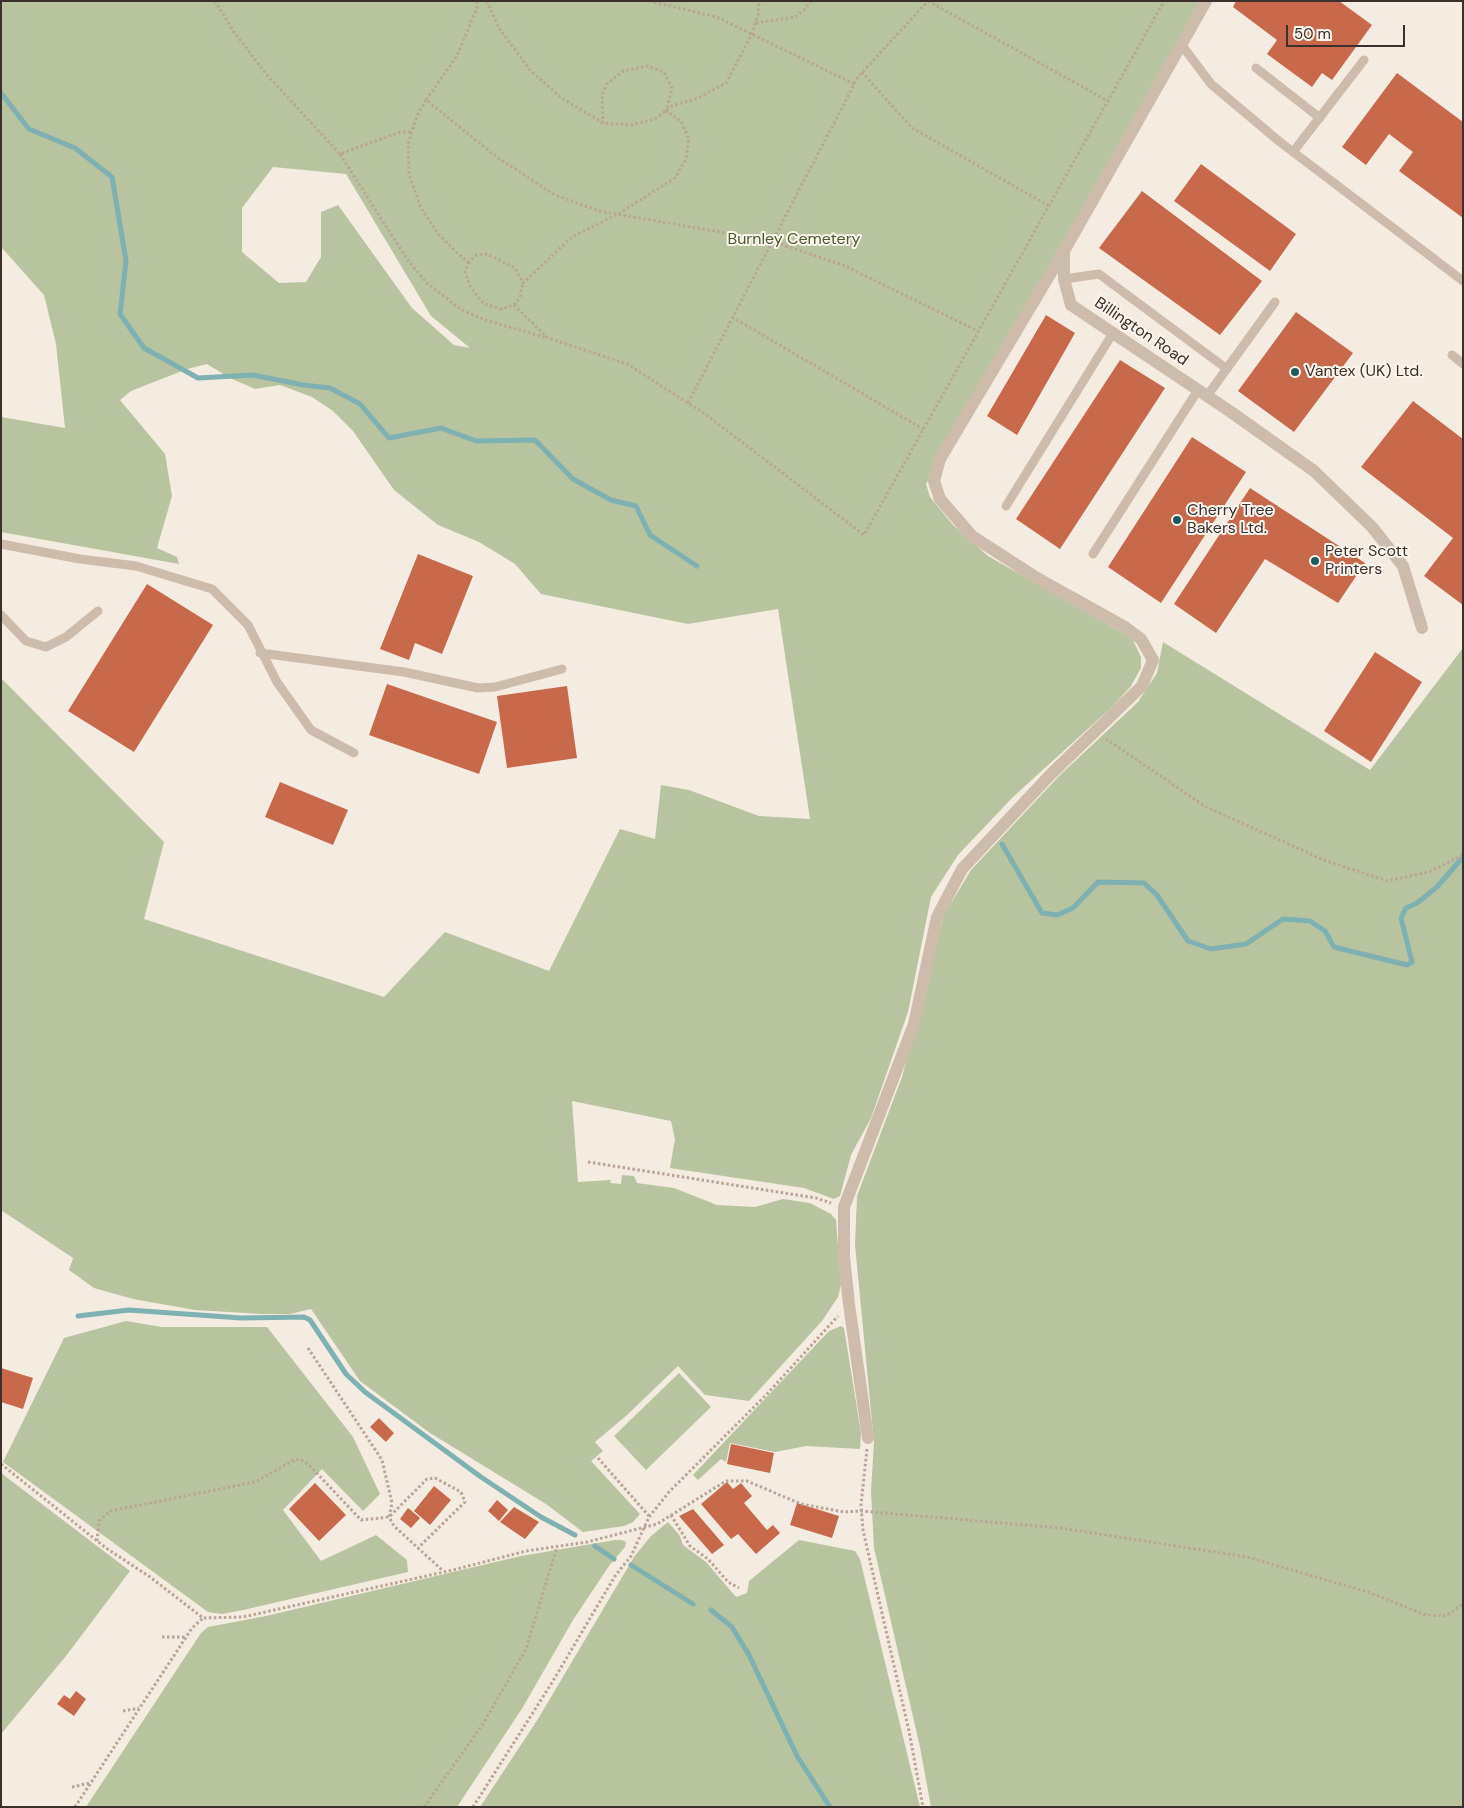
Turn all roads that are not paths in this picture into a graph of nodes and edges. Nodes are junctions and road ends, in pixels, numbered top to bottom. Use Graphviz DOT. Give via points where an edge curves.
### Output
graph roads {
  1 [pos="1206,1"];
  2 [pos="1181,44"];
  3 [pos="1364,60"];
  4 [pos="1256,68"];
  5 [pos="1320,118"];
  6 [pos="1293,152"];
  7 [pos="1064,251"];
  8 [pos="1064,280"];
  9 [pos="1463,282"];
  10 [pos="1276,302"];
  11 [pos="1113,332"];
  12 [pos="1452,355"];
  13 [pos="1463,364"];
  14 [pos="1227,368"];
  15 [pos="1202,393"];
  16 [pos="1006,506"];
  17 [pos="1,544"];
  18 [pos="1093,554"];
  19 [pos="98,611"];
  20 [pos="1,615"];
  21 [pos="1422,628"];
  22 [pos="260,653"];
  23 [pos="562,669"];
  24 [pos="354,753"];
  25 [pos="868,1438"];
  1 -- 2 [label="street, Billington Road"];
  2 -- 6 [label="lane" via="1211,84"];
  2 -- 7 [label="street, Billington Road"];
  3 -- 5 [label="lane"];
  4 -- 5 [label="lane"];
  5 -- 6 [label="lane"];
  6 -- 9 [label="lane"];
  7 -- 8 [label="street, Billington Road"];
  7 -- 25 [label="street" via="940,459 934,481 940,499 972,536 1037,578 1125,627 1141,639 1153,660 1142,686 962,868 937,917 914,1024 844,1207 844,1257"];
  8 -- 11 [label="street, Billington Road" via="1071,305"];
  8 -- 14 [label="lane" via="1099,274"];
  10 -- 14 [label="lane"];
  11 -- 15 [label="street, Billington Road"];
  11 -- 16 [label="lane"];
  12 -- 13 [label="lane"];
  14 -- 15 [label="lane"];
  15 -- 18 [label="lane"];
  15 -- 21 [label="street, Billington Road" via="1314,470 1372,527 1403,566"];
  17 -- 22 [label="lane" via="136,566 212,589 248,625"];
  19 -- 20 [label="lane" via="66,637 46,648 26,641"];
  22 -- 23 [label="lane" via="404,672 478,688 495,687"];
  22 -- 24 [label="lane" via="294,710 311,730"];
}
